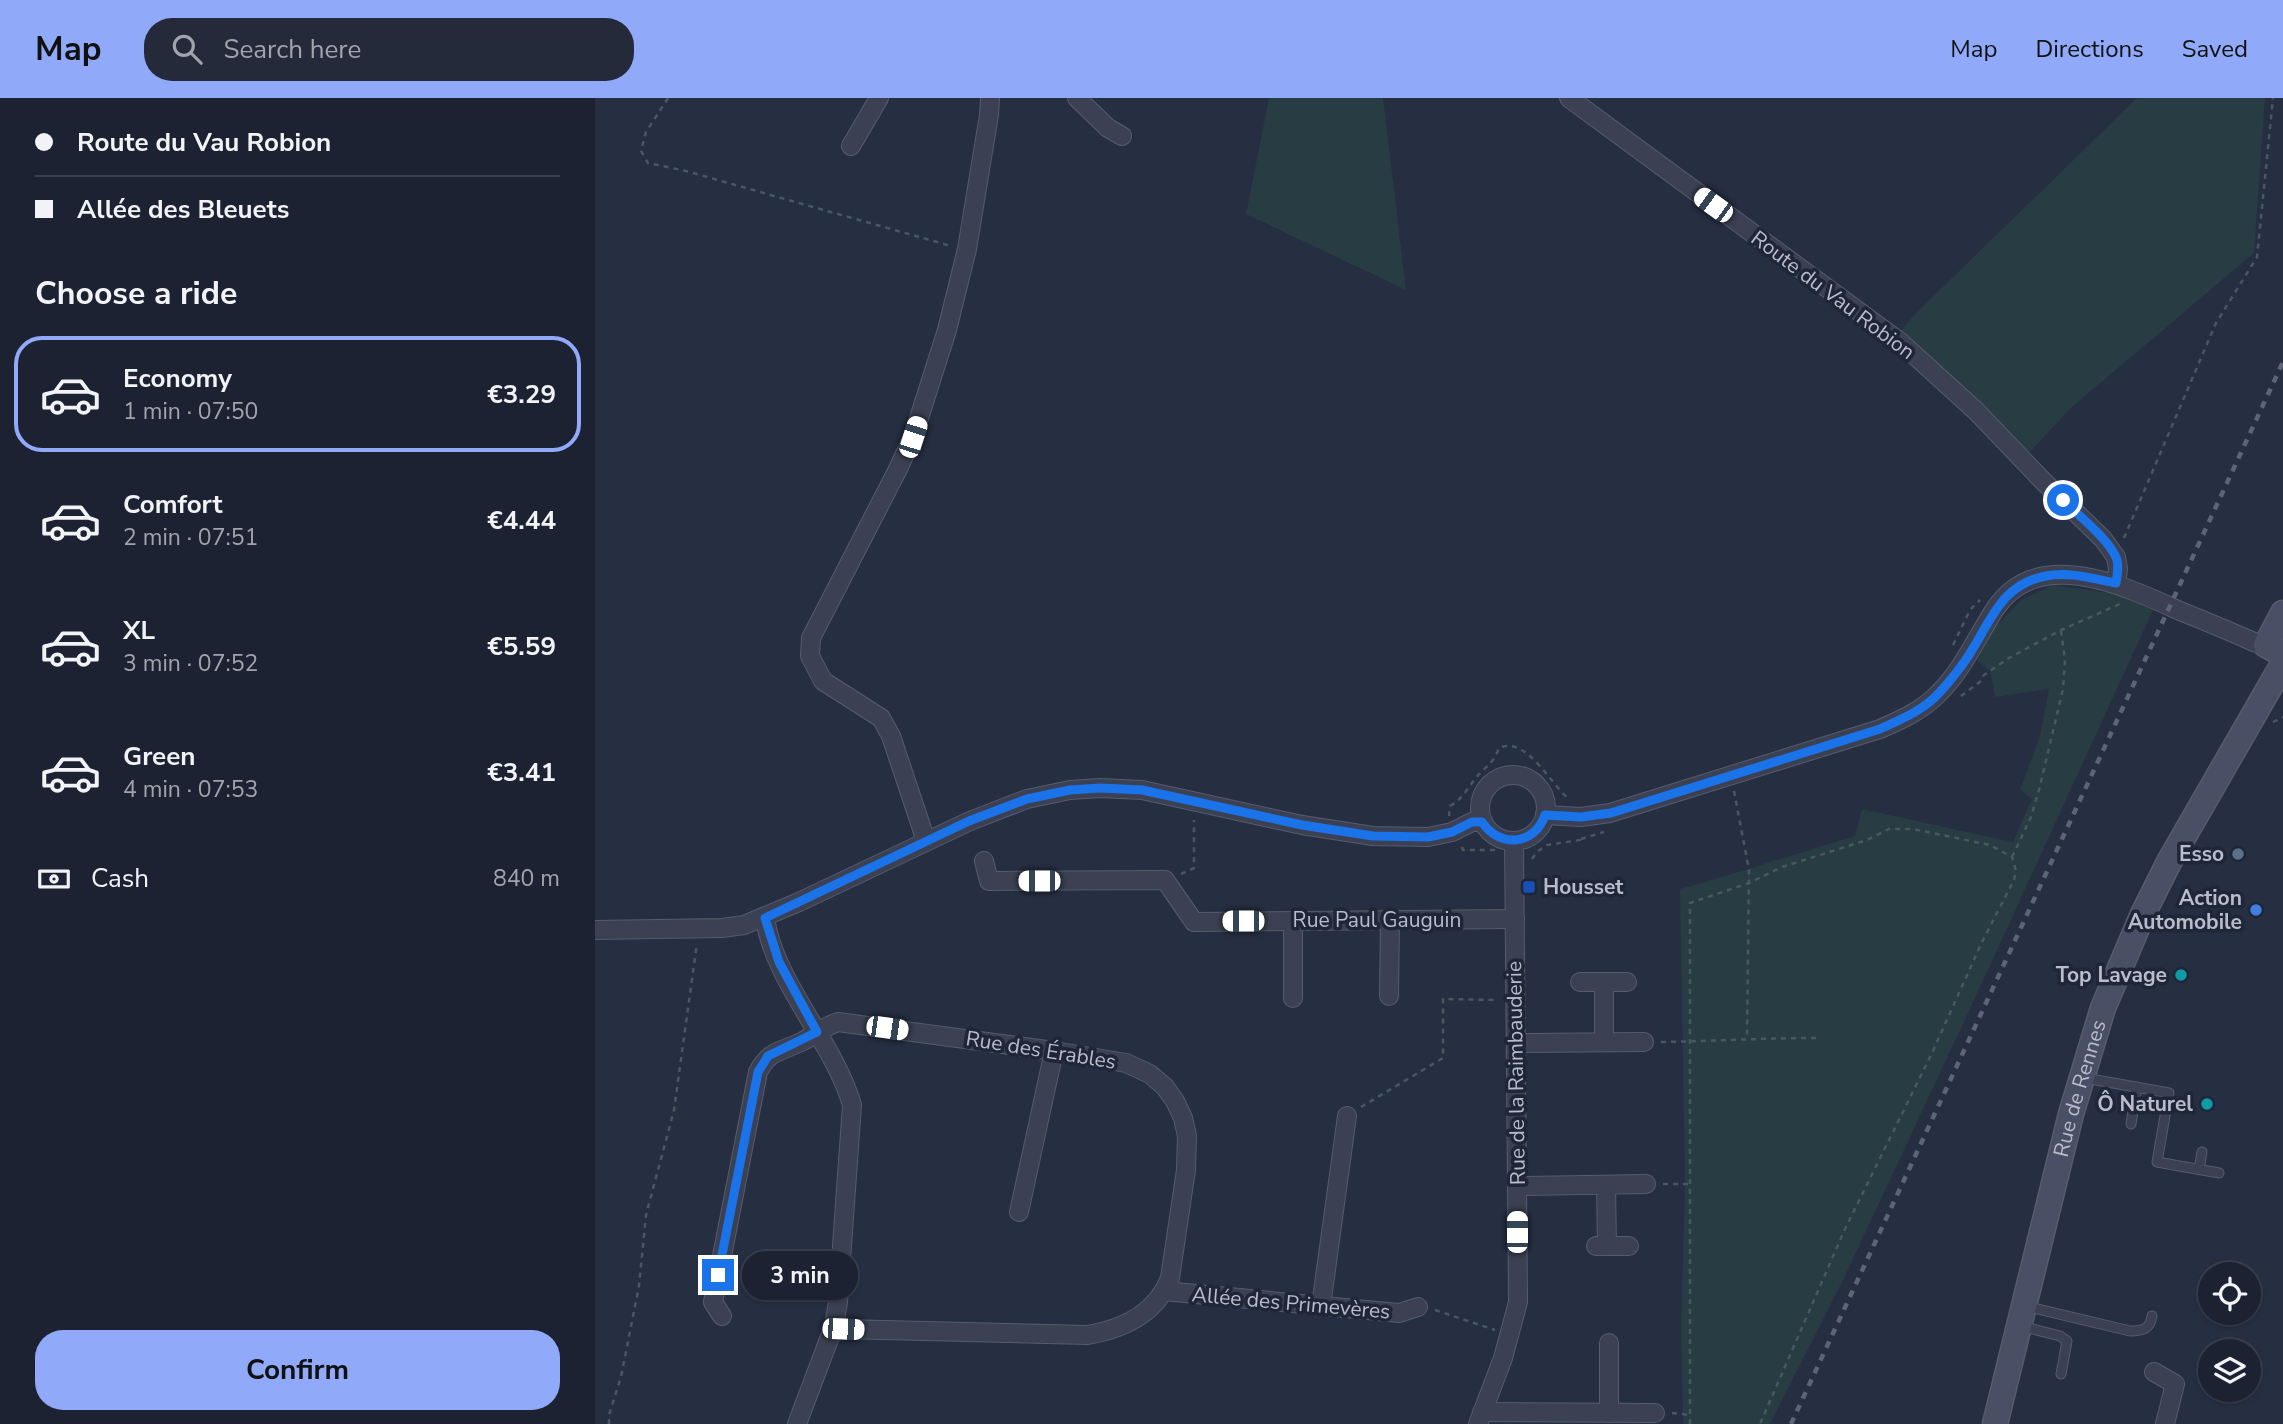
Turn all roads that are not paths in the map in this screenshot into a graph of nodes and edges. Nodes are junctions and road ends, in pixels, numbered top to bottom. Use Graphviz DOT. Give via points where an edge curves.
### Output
graph roads {
  1 [pos="879,98"];
  2 [pos="990,98"];
  3 [pos="1077,98"];
  4 [pos="1569,98"];
  5 [pos="1122,136"];
  6 [pos="851,146"];
  7 [pos="2116,583"];
  8 [pos="2283,613"];
  9 [pos="2274,649"];
  10 [pos="2283,664"];
  11 [pos="1545,815"];
  12 [pos="1482,822"];
  13 [pos="926,841"];
  14 [pos="1514,841"];
  15 [pos="984,861"];
  16 [pos="765,918"];
  17 [pos="1514,919"];
  18 [pos="1390,920"];
  19 [pos="1293,921"];
  20 [pos="595,930"];
  21 [pos="1580,982"];
  22 [pos="1604,982"];
  23 [pos="1627,982"];
  24 [pos="1389,996"];
  25 [pos="1293,998"];
  26 [pos="817,1032"];
  27 [pos="1604,1042"];
  28 [pos="1644,1042"];
  29 [pos="1516,1043"];
  30 [pos="1054,1051"];
  31 [pos="2081,1077"];
  32 [pos="2137,1087"];
  33 [pos="1347,1116"];
  34 [pos="2131,1124"];
  35 [pos="2202,1152"];
  36 [pos="2199,1169"];
  37 [pos="2218,1173"];
  38 [pos="1646,1184"];
  39 [pos="1517,1185"];
  40 [pos="1606,1185"];
  41 [pos="1019,1212"];
  42 [pos="1629,1246"];
  43 [pos="1164,1291"];
  44 [pos="1321,1306"];
  45 [pos="1418,1307"];
  46 [pos="2021,1315"];
  47 [pos="722,1316"];
  48 [pos="2153,1316"];
  49 [pos="834,1326"];
  50 [pos="1609,1343"];
  51 [pos="2154,1372"];
  52 [pos="2061,1374"];
  53 [pos="1609,1413"];
  54 [pos="1655,1413"];
  55 [pos="1480,1418"];
  56 [pos="797,1424"];
  57 [pos="1995,1424"];
  58 [pos="2165,1424"];
  1 -- 6 [label="street"];
  2 -- 13 [label="street" via="967,249 913,437 811,638 810,656 823,681 881,718"];
  3 -- 5 [label="street"];
  4 -- 7 [label="street, Route du Vau Robion" via="1899,341 2103,539 2116,557"];
  7 -- 9 [label="street"];
  7 -- 11 [label="street" via="2058,574 2022,585 1997,606 1939,694 1911,715 1880,729 1611,813 1582,810"];
  8 -- 9 [label="main road"];
  10 -- 31 [label="main road, Rue de Rennes" via="2187,828 2143,914 2103,1008"];
  11 -- 12 [label="street" via="1544,797 1534,782 1508,775 1485,788 1479,805"];
  11 -- 14 [label="street" via="1534,833"];
  12 -- 13 [label="street" via="1472,822 1452,841 1373,836 1313,828 1193,800 1100,788 1059,791 1009,806"];
  12 -- 14 [label="street" via="1499,838"];
  13 -- 16 [label="street"];
  14 -- 17 [label="street, Rue de la Raimbauderie"];
  15 -- 19 [label="street, Rue Paul Gauguin" via="989,881 1165,880 1194,922"];
  16 -- 20 [label="street" via="722,928"];
  16 -- 26 [label="street" via="779,962"];
  17 -- 18 [label="street, Rue Paul Gauguin"];
  17 -- 29 [label="street, Rue de la Raimbauderie"];
  18 -- 19 [label="street, Rue Paul Gauguin"];
  18 -- 24 [label="street"];
  19 -- 25 [label="street"];
  21 -- 22 [label="street"];
  22 -- 23 [label="street"];
  22 -- 27 [label="street"];
  26 -- 30 [label="street, Rue des Érables" via="838,1021"];
  26 -- 47 [label="street, Rue des Érables" via="768,1056 758,1072 713,1302"];
  26 -- 49 [label="street" via="852,1105"];
  27 -- 28 [label="street"];
  27 -- 29 [label="street"];
  29 -- 39 [label="street, Rue de la Raimbauderie"];
  30 -- 41 [label="street"];
  30 -- 43 [label="street, Rue des Érables" via="1132,1065 1158,1080 1180,1110 1188,1154"];
  31 -- 32 [label="lane"];
  31 -- 46 [label="main road, Rue de Rennes"];
  32 -- 34 [label="lane"];
  32 -- 36 [label="lane" via="2169,1093 2157,1162"];
  33 -- 44 [label="street"];
  35 -- 36 [label="lane"];
  36 -- 37 [label="lane"];
  38 -- 40 [label="street"];
  39 -- 40 [label="street"];
  39 -- 55 [label="street, Rue de la Raimbauderie" via="1518,1301"];
  40 -- 42 [label="street" via="1602,1246"];
  43 -- 44 [label="street, Allée des Primevères"];
  43 -- 49 [label="street" via="1133,1321 1088,1335"];
  44 -- 45 [label="street, Allée des Primevères" via="1399,1313"];
  46 -- 48 [label="lane" via="2130,1331 2146,1329"];
  46 -- 52 [label="lane" via="2065,1339 2068,1346"];
  46 -- 57 [label="main road, Rue de Rennes"];
  49 -- 56 [label="street"];
  50 -- 53 [label="street"];
  51 -- 58 [label="street" via="2175,1384"];
  53 -- 54 [label="street"];
  53 -- 55 [label="street"];
}
